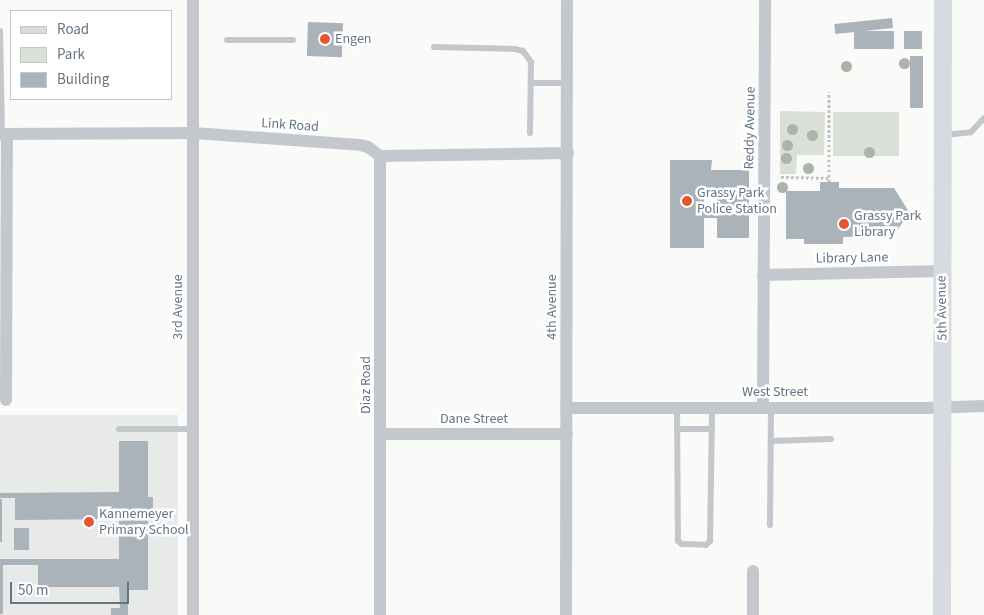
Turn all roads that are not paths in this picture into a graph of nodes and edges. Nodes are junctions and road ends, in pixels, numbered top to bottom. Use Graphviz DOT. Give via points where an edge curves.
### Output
graph roads {
  1 [pos="193,0"];
  2 [pos="567,0"];
  3 [pos="765,0"];
  4 [pos="943,0"];
  5 [pos="0,31"];
  6 [pos="227,40"];
  7 [pos="293,40"];
  8 [pos="434,47"];
  9 [pos="530,83"];
  10 [pos="567,83"];
  11 [pos="1,111"];
  12 [pos="984,118"];
  13 [pos="194,133"];
  14 [pos="530,133"];
  15 [pos="3,134"];
  16 [pos="943,135"];
  17 [pos="568,153"];
  18 [pos="380,156"];
  19 [pos="942,272"];
  20 [pos="763,275"];
  21 [pos="6,400"];
  22 [pos="984,406"];
  23 [pos="677,407"];
  24 [pos="712,407"];
  25 [pos="767,407"];
  26 [pos="944,407"];
  27 [pos="566,408"];
  28 [pos="119,429"];
  29 [pos="193,429"];
  30 [pos="677,429"];
  31 [pos="712,429"];
  32 [pos="381,434"];
  33 [pos="567,434"];
  34 [pos="831,439"];
  35 [pos="771,441"];
  36 [pos="770,525"];
  37 [pos="753,571"];
  38 [pos="193,615"];
  39 [pos="380,615"];
  40 [pos="566,615"];
  41 [pos="753,615"];
  42 [pos="942,615"];
  1 -- 13 [label="street, 3rd Avenue"];
  2 -- 10 [label="street, 4th Avenue"];
  3 -- 20 [label="street, Reddy Avenue"];
  4 -- 16 [label="main road, 5th Avenue"];
  5 -- 11 [label="lane"];
  6 -- 7 [label="lane"];
  8 -- 9 [label="lane" via="519,49 531,62"];
  9 -- 10 [label="lane"];
  9 -- 14 [label="lane"];
  10 -- 17 [label="street, 4th Avenue"];
  11 -- 15 [label="lane"];
  12 -- 16 [label="lane" via="971,132"];
  13 -- 15 [label="street, Link Road"];
  13 -- 18 [label="street, Link Road" via="360,145"];
  13 -- 29 [label="street, 3rd Avenue"];
  15 -- 21 [label="street"];
  16 -- 19 [label="main road, 5th Avenue"];
  17 -- 18 [label="street, Link Road"];
  17 -- 27 [label="street, 4th Avenue"];
  18 -- 32 [label="street, Diaz Road"];
  19 -- 20 [label="street, Library Lane"];
  19 -- 26 [label="main road, 5th Avenue"];
  20 -- 25 [label="street, Reddy Avenue"];
  22 -- 26 [label="street, West Street"];
  23 -- 24 [label="street, West Street"];
  23 -- 27 [label="street, West Street"];
  23 -- 30 [label="lane"];
  24 -- 25 [label="street, West Street"];
  24 -- 31 [label="lane"];
  25 -- 26 [label="street, West Street"];
  25 -- 35 [label="lane"];
  26 -- 42 [label="main road, 5th Avenue"];
  27 -- 33 [label="street, 4th Avenue"];
  28 -- 29 [label="lane"];
  29 -- 38 [label="street, 3rd Avenue"];
  30 -- 31 [label="lane"];
  30 -- 31 [label="lane" via="678,541 706,545 710,541"];
  32 -- 33 [label="street, Dane Street"];
  32 -- 39 [label="street, Diaz Road"];
  33 -- 40 [label="street, 4th Avenue"];
  34 -- 35 [label="lane"];
  35 -- 36 [label="lane"];
  37 -- 41 [label="street"];
}
